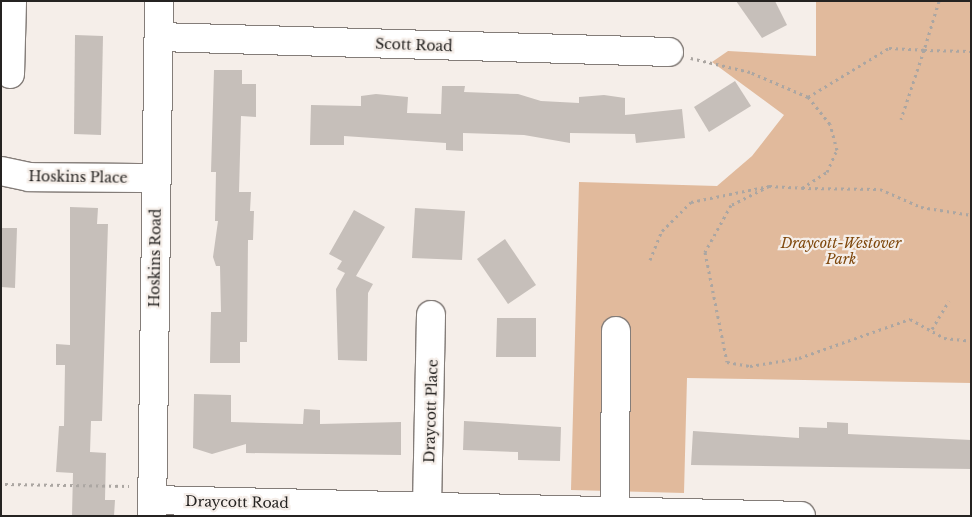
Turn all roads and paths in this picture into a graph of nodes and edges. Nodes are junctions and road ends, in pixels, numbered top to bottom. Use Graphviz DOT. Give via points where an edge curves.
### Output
graph roads {
  1 [pos="12,1"];
  2 [pos="160,1"];
  3 [pos="938,1"];
  4 [pos="158,37"];
  5 [pos="924,50"];
  6 [pos="971,51"];
  7 [pos="669,52"];
  8 [pos="10,74"];
  9 [pos="808,97"];
  10 [pos="901,119"];
  11 [pos="1,171"];
  12 [pos="156,178"];
  13 [pos="768,186"];
  14 [pos="802,188"];
  15 [pos="971,215"];
  16 [pos="650,260"];
  17 [pos="948,301"];
  18 [pos="430,315"];
  19 [pos="932,329"];
  20 [pos="616,331"];
  21 [pos="971,341"];
  22 [pos="5,484"];
  23 [pos="153,501"];
  24 [pos="428,506"];
  25 [pos="615,511"];
  26 [pos="802,516"];
  1 -- 8 [label="street"];
  2 -- 4 [label="street, Hoskins Road"];
  3 -- 5 [label="path"];
  4 -- 7 [label="street, Scott Road"];
  4 -- 12 [label="street, Hoskins Road"];
  5 -- 6 [label="path"];
  5 -- 9 [label="path" via="889,48"];
  5 -- 10 [label="path"];
  7 -- 9 [label="path" via="750,72"];
  9 -- 14 [label="path" via="830,124 837,150 828,172"];
  11 -- 12 [label="street, Hoskins Place" via="28,177"];
  12 -- 23 [label="street, Hoskins Road"];
  13 -- 14 [label="path"];
  13 -- 16 [label="path" via="691,202 662,231"];
  13 -- 19 [label="path" via="731,205 705,252 727,362 750,366 799,358 910,319"];
  14 -- 15 [label="path" via="880,189 921,207"];
  17 -- 19 [label="path"];
  18 -- 24 [label="street, Draycott Place"];
  19 -- 21 [label="path" via="944,338"];
  20 -- 25 [label="street"];
  22 -- 23 [label="path"];
  23 -- 24 [label="street, Draycott Road"];
  24 -- 25 [label="street, Draycott Road"];
  25 -- 26 [label="street, Draycott Road"];
}
